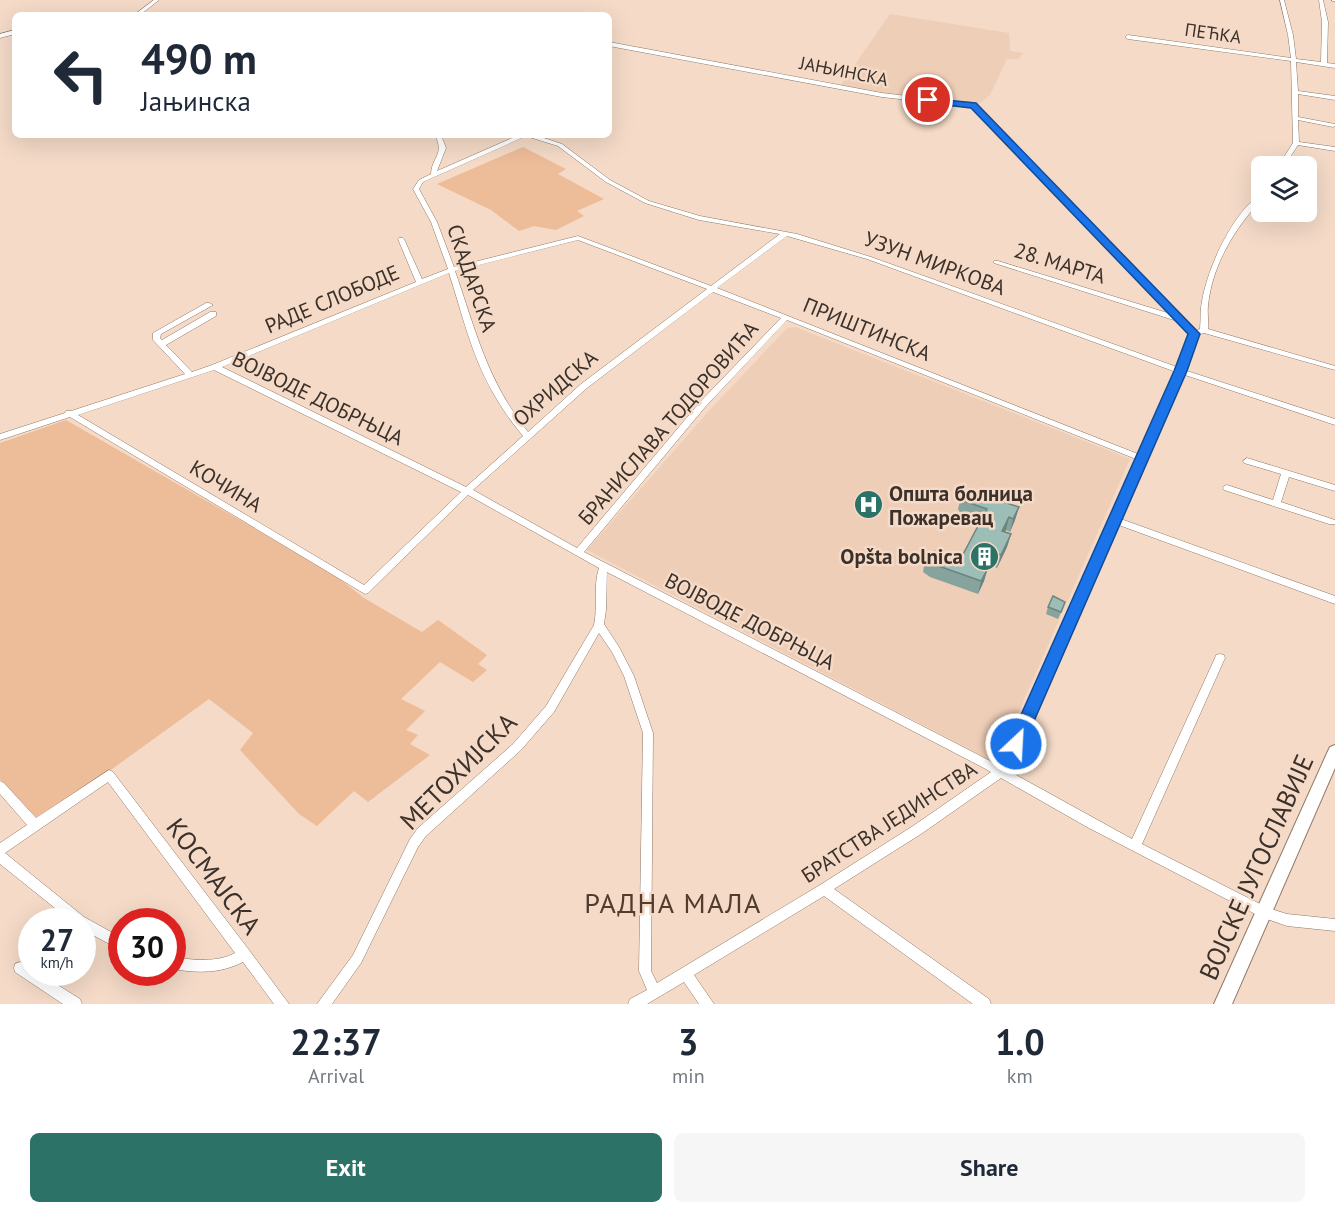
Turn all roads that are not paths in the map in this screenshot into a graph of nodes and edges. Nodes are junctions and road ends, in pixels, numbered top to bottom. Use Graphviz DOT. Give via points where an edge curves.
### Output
graph roads {
  1 [pos="157,0"];
  2 [pos="1282,0"];
  3 [pos="1321,0"];
  4 [pos="140,12"];
  5 [pos="1128,37"];
  6 [pos="612,45"];
  7 [pos="1294,60"];
  8 [pos="1324,65"];
  9 [pos="1335,66"];
  10 [pos="1295,92"];
  11 [pos="1335,98"];
  12 [pos="1295,118"];
  13 [pos="1333,125"];
  14 [pos="439,138"];
  15 [pos="517,138"];
  16 [pos="537,138"];
  17 [pos="1296,143"];
  18 [pos="1335,149"];
  19 [pos="1288,156"];
  20 [pos="434,174"];
  21 [pos="1251,208"];
  22 [pos="786,233"];
  23 [pos="578,238"];
  24 [pos="401,239"];
  25 [pos="996,262"];
  26 [pos="451,270"];
  27 [pos="420,282"];
  28 [pos="714,289"];
  29 [pos="209,305"];
  30 [pos="213,314"];
  31 [pos="786,317"];
  32 [pos="1183,320"];
  33 [pos="1199,332"];
  34 [pos="162,344"];
  35 [pos="215,367"];
  36 [pos="1335,368"];
  37 [pos="1180,371"];
  38 [pos="189,374"];
  39 [pos="69,413"];
  40 [pos="1335,422"];
  41 [pos="0,437"];
  42 [pos="528,437"];
  43 [pos="1141,458"];
  44 [pos="1247,461"];
  45 [pos="1286,473"];
  46 [pos="1335,488"];
  47 [pos="1227,489"];
  48 [pos="467,491"];
  49 [pos="1276,504"];
  50 [pos="1113,520"];
  51 [pos="1332,522"];
  52 [pos="578,554"];
  53 [pos="604,566"];
  54 [pos="365,590"];
  55 [pos="1335,600"];
  56 [pos="599,625"];
  57 [pos="1220,658"];
  58 [pos="1335,751"];
  59 [pos="1000,772"];
  60 [pos="0,786"];
  61 [pos="35,825"];
  62 [pos="1135,846"];
  63 [pos="0,850"];
  64 [pos="0,857"];
  65 [pos="824,889"];
  66 [pos="64,908"];
  67 [pos="1265,913"];
  68 [pos="1335,925"];
  69 [pos="245,954"];
  70 [pos="186,965"];
  71 [pos="686,974"];
  72 [pos="46,986"];
  73 [pos="654,992"];
  74 [pos="70,1003"];
  75 [pos="282,1004"];
  76 [pos="324,1004"];
  77 [pos="635,1004"];
  78 [pos="707,1004"];
  79 [pos="984,1004"];
  80 [pos="1223,1004"];
  1 -- 4 [label="street"];
  2 -- 7 [label="street" via="1291,29"];
  3 -- 8 [label="street"];
  5 -- 7 [label="street, ПЕЋКА"];
  6 -- 32 [label="street, ЈАЊИНСКА" via="882,94 973,105"];
  7 -- 8 [label="street, ПЕЋКА"];
  7 -- 10 [label="street"];
  8 -- 9 [label="street, ПЕЋКА"];
  10 -- 11 [label="street"];
  10 -- 12 [label="street"];
  12 -- 13 [label="street"];
  12 -- 17 [label="street"];
  14 -- 20 [label="street, СКАДАРСКА" via="443,148"];
  15 -- 20 [label="street"];
  16 -- 22 [label="street, УЗУН МИРКОВА" via="565,148 608,181 648,202 699,218"];
  17 -- 18 [label="street"];
  17 -- 19 [label="street"];
  20 -- 26 [label="street, СКАДАРСКА" via="418,183 416,189 434,221"];
  21 -- 33 [label="street, БРАТСТВА ЈЕДИНСТВА" via="1215,260"];
  22 -- 28 [label="street, ОХРИДСКА"];
  22 -- 37 [label="street, УЗУН МИРКОВА" via="869,258"];
  23 -- 26 [label="street, РАДЕ СЛОБОДЕ"];
  23 -- 28 [label="street, ПРИШТИНСКА"];
  24 -- 27 [label="street"];
  25 -- 32 [label="street, 28. МАРТА"];
  26 -- 27 [label="street, РАДЕ СЛОБОДЕ"];
  26 -- 42 [label="street, СКАДАРСКА" via="489,378"];
  27 -- 35 [label="street, РАДЕ СЛОБОДЕ"];
  28 -- 31 [label="street, ПРИШТИНСКА"];
  28 -- 42 [label="street, ОХРИДСКА" via="585,386"];
  29 -- 34 [label="street" via="157,333"];
  30 -- 34 [label="street"];
  31 -- 43 [label="street, ПРИШТИНСКА"];
  31 -- 52 [label="street, БРАНИСЛАВА ТОДОРОВИЋА" via="703,404"];
  32 -- 33 [label="street, ЈАЊИНСКА"];
  33 -- 36 [label="street"];
  33 -- 37 [label="street, БРАТСТВА ЈЕДИНСТВА"];
  34 -- 38 [label="street"];
  35 -- 38 [label="street, РАДЕ СЛОБОДЕ"];
  35 -- 48 [label="street, ВОЈВОДЕ ДОБРЊЦА"];
  37 -- 40 [label="street, УЗУН МИРКОВА"];
  37 -- 43 [label="street, БРАТСТВА ЈЕДИНСТВА"];
  38 -- 39 [label="street, РАДЕ СЛОБОДЕ"];
  39 -- 41 [label="street, РАДЕ СЛОБОДЕ"];
  39 -- 54 [label="street, КОЧИНА"];
  42 -- 48 [label="street, ОХРИДСКА"];
  43 -- 50 [label="street, БРАТСТВА ЈЕДИНСТВА"];
  44 -- 45 [label="street"];
  45 -- 46 [label="street"];
  45 -- 49 [label="street"];
  47 -- 49 [label="street"];
  48 -- 52 [label="street, ВОЈВОДЕ ДОБРЊЦА"];
  48 -- 54 [label="street, ОХРИДСКА"];
  49 -- 51 [label="street"];
  50 -- 55 [label="street"];
  50 -- 59 [label="street, БРАТСТВА ЈЕДИНСТВА" via="1036,701"];
  52 -- 53 [label="street, ВОЈВОДЕ ДОБРЊЦА"];
  53 -- 56 [label="street, МЕТОХИЈСКА"];
  53 -- 59 [label="street, ВОЈВОДЕ ДОБРЊЦА"];
  56 -- 73 [label="street" via="611,640 640,704 648,733 645,971"];
  56 -- 76 [label="street, МЕТОХИЈСКА" via="550,709 517,747 418,837 357,959"];
  57 -- 62 [label="street"];
  58 -- 67 [label="main road, ВОЈСКЕ ЈУГОСЛАВИЈЕ"];
  59 -- 62 [label="street, ВОЈВОДЕ ДОБРЊЦА"];
  59 -- 65 [label="street, БРАТСТВА ЈЕДИНСТВА"];
  60 -- 61 [label="street"];
  61 -- 63 [label="street"];
  61 -- 69 [label="street, КОСМАЈСКА" via="110,775"];
  62 -- 67 [label="street, ВОЈВОДЕ ДОБРЊЦА"];
  64 -- 66 [label="street"];
  65 -- 71 [label="street, БРАТСТВА ЈЕДИНСТВА"];
  65 -- 79 [label="street"];
  67 -- 68 [label="street, ВОЈВОДЕ ДОБРЊЦА" via="1287,920"];
  67 -- 80 [label="main road, ВОЈСКЕ ЈУГОСЛАВИЈЕ"];
  69 -- 70 [label="street" via="234,962 212,968"];
  69 -- 75 [label="street, КОСМАЈСКА"];
  71 -- 73 [label="street, БРАТСТВА ЈЕДИНСТВА"];
  71 -- 78 [label="street"];
  72 -- 74 [label="street"];
  73 -- 77 [label="street, БРАТСТВА ЈЕДИНСТВА"];
}
